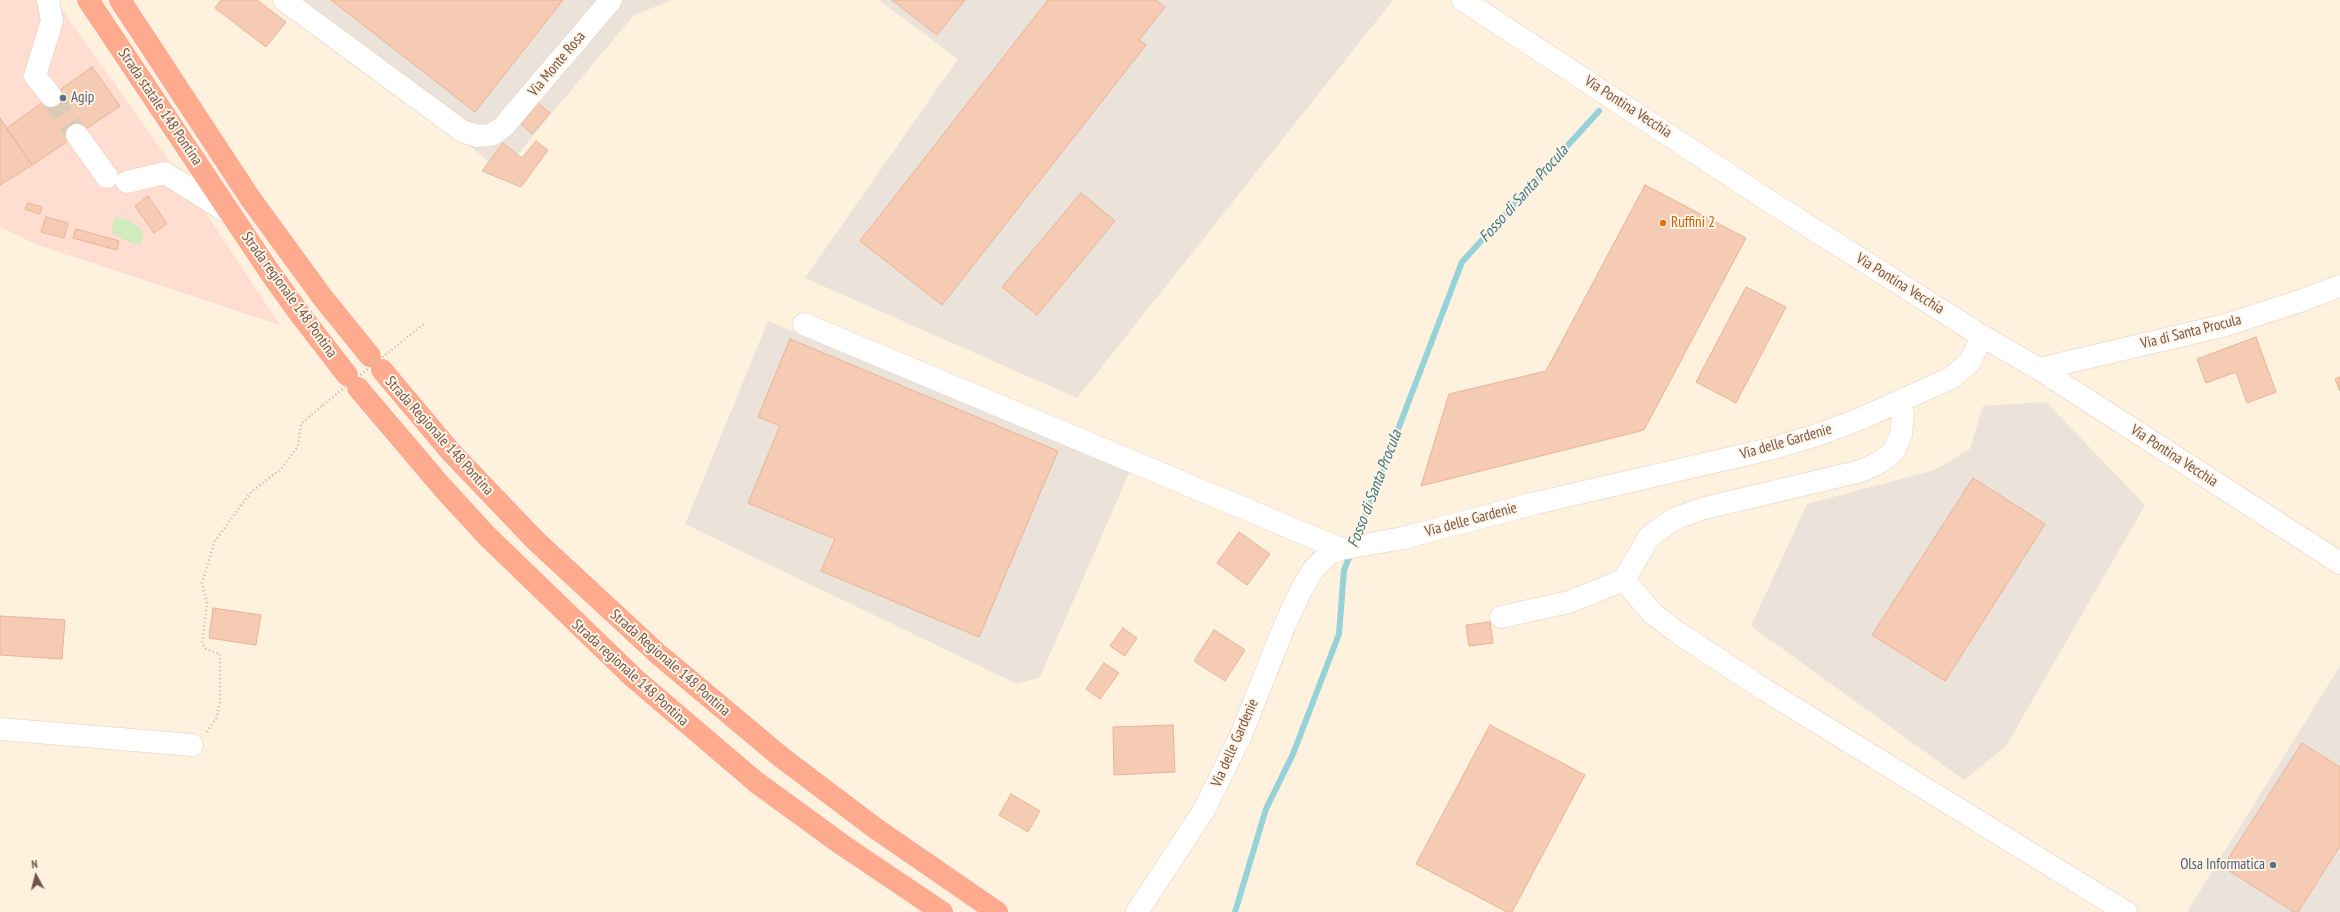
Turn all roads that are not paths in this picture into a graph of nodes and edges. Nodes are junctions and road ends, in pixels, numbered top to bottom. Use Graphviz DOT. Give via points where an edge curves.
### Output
graph roads {
  1 [pos="48,0"];
  2 [pos="88,0"];
  3 [pos="120,0"];
  4 [pos="284,0"];
  5 [pos="610,0"];
  6 [pos="1463,0"];
  7 [pos="51,96"];
  8 [pos="77,135"];
  9 [pos="250,198"];
  10 [pos="232,215"];
  11 [pos="2340,286"];
  12 [pos="804,324"];
  13 [pos="1982,336"];
  14 [pos="2039,370"];
  15 [pos="1900,402"];
  16 [pos="1341,549"];
  17 [pos="2340,563"];
  18 [pos="1624,580"];
  19 [pos="1501,617"];
  20 [pos="0,728"];
  21 [pos="192,745"];
  22 [pos="942,912"];
  23 [pos="997,912"];
  24 [pos="1137,912"];
  25 [pos="2126,912"];
  1 -- 7 [label="street" via="52,21 35,76"];
  2 -- 10 [label="highway, Strada statale 148 Pontina"];
  3 -- 9 [label="highway, Strada statale 148 Pontina"];
  4 -- 5 [label="street, Via Monte Rosa" via="462,131 470,135 484,136 491,135 503,127"];
  6 -- 13 [label="street, Via Pontina Vecchia" via="1769,201"];
  8 -- 10 [label="street" via="117,180 165,173"];
  9 -- 23 [label="highway, Strada Regionale 148 Pontina" via="323,298 450,451 569,573 658,654 781,758 874,828"];
  10 -- 22 [label="highway, Strada regionale 148 Pontina" via="299,313 352,381 442,487 488,536 634,678 756,782"];
  11 -- 14 [label="street, Via di Santa Procula" via="2226,325"];
  12 -- 16 [label="street"];
  13 -- 14 [label="street, Via Pontina Vecchia"];
  13 -- 15 [label="street, Via delle Gardenie" via="1970,362 1962,370"];
  14 -- 17 [label="street, Via Pontina Vecchia"];
  15 -- 16 [label="street, Via delle Gardenie" via="1860,419 1774,448 1381,542"];
  15 -- 18 [label="street" via="1903,414 1901,435 1894,450 1880,462 1861,471 1701,509 1674,518 1649,537"];
  16 -- 24 [label="street, Via delle Gardenie" via="1319,562 1305,584 1283,629 1241,735 1204,810"];
  18 -- 19 [label="street" via="1569,602"];
  18 -- 25 [label="street" via="1653,614 1680,634 1765,690"];
  20 -- 21 [label="street"];
}
